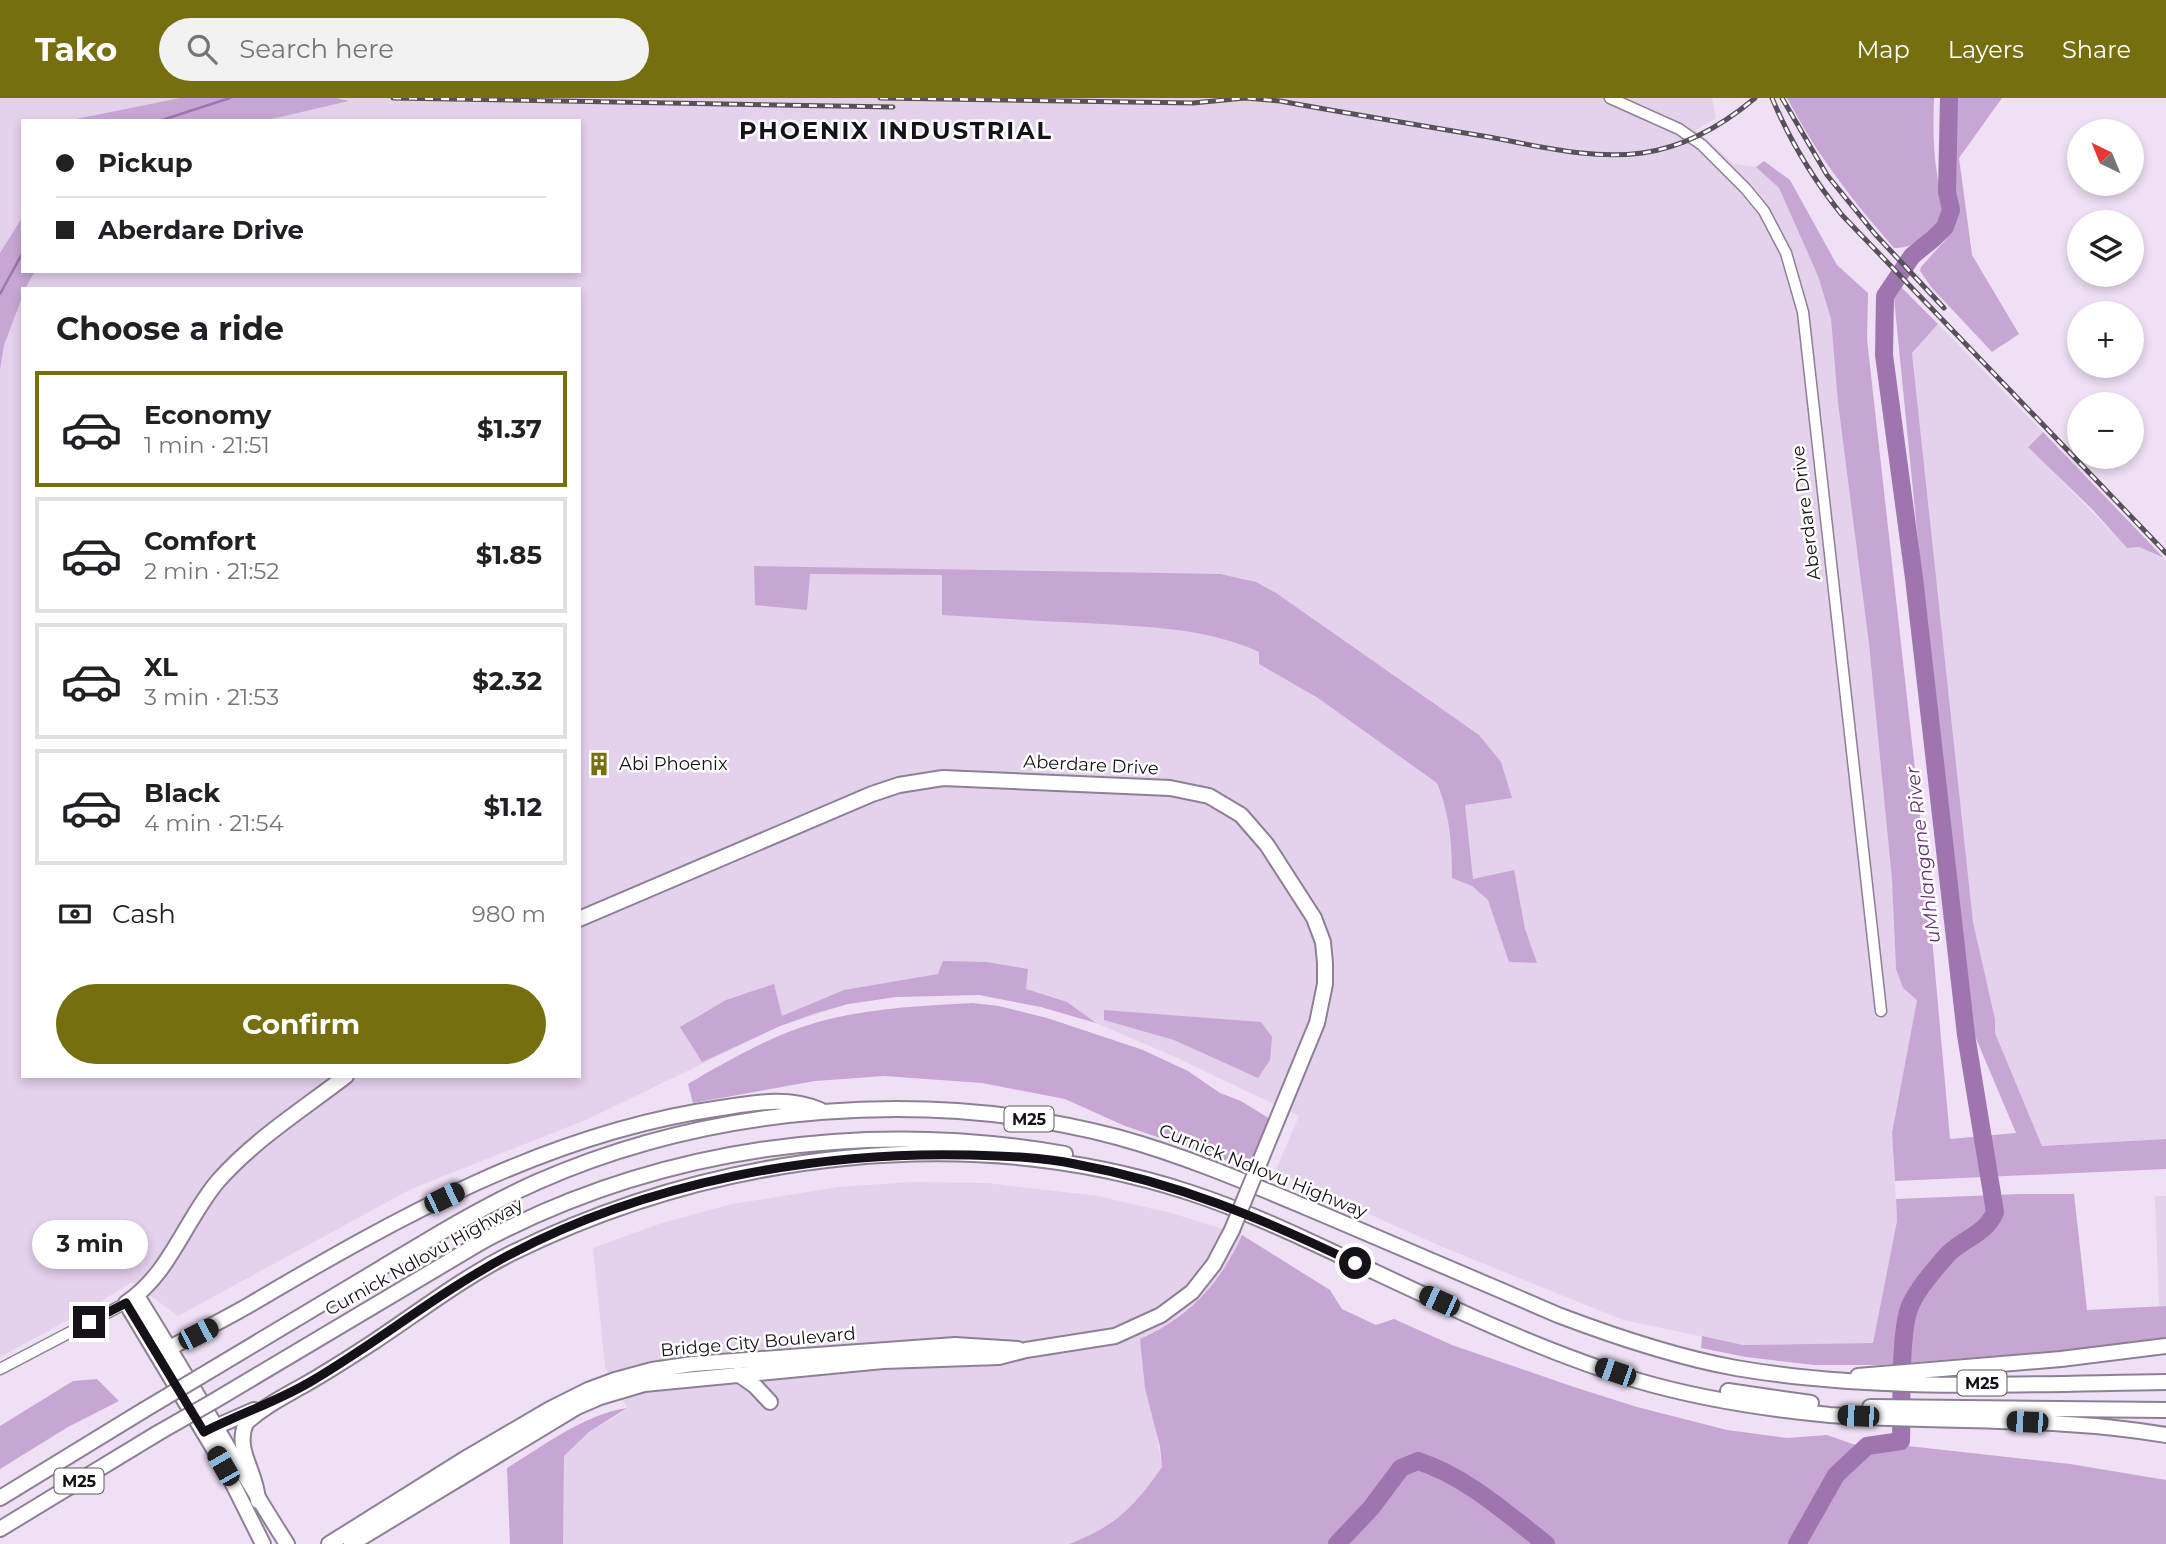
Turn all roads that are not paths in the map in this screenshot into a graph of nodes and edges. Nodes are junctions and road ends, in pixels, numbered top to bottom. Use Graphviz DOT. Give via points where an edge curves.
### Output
graph roads {
  1 [pos="1610,98"];
  2 [pos="581,918"];
  3 [pos="1881,1011"];
  4 [pos="343,1078"];
  5 [pos="824,1112"];
  6 [pos="1261,1160"];
  7 [pos="131,1300"];
  8 [pos="2166,1346"];
  9 [pos="999,1351"];
  10 [pos="164,1352"];
  11 [pos="0,1369"];
  12 [pos="738,1374"];
  13 [pos="1875,1378"];
  14 [pos="2166,1382"];
  15 [pos="284,1397"];
  16 [pos="770,1402"];
  17 [pos="2166,1410"];
  18 [pos="1837,1411"];
  19 [pos="1905,1412"];
  20 [pos="210,1429"];
  21 [pos="2166,1435"];
  22 [pos="482,1456"];
  23 [pos="51,1467"];
  24 [pos="0,1490"];
  25 [pos="0,1498"];
  26 [pos="258,1501"];
  27 [pos="0,1529"];
  28 [pos="263,1544"];
  29 [pos="287,1544"];
  30 [pos="329,1544"];
  31 [pos="351,1544"];
  1 -- 3 [label="street, Aberdare Drive" via="1679,129 1719,161 1765,211 1796,283"];
  2 -- 6 [label="main road, Aberdare Drive" via="873,794 922,780 971,778 1170,788 1209,796 1241,815 1267,845 1314,918 1323,942 1322,1007"];
  4 -- 7 [label="main road" via="262,1140 217,1182 169,1258"];
  5 -- 10 [label="main road" via="800,1103 756,1102 588,1137 388,1225"];
  5 -- 13 [label="main road, Curnick Ndlovu Highway / M25" via="977,1112 1119,1138 1202,1165 1612,1336 1738,1368"];
  5 -- 23 [label="main road, Curnick Ndlovu Highway / M25, bridge" via="690,1132 555,1175 476,1212"];
  6 -- 9 [label="main road, Bridge City Boulevard, bridge" via="1214,1264 1192,1292 1161,1315 1115,1336"];
  7 -- 10 [label="main road"];
  7 -- 11 [label="street"];
  8 -- 13 [label="main road"];
  9 -- 12 [label="main road, Bridge City Boulevard"];
  9 -- 22 [label="main road, Bridge City Boulevard" via="955,1345 652,1370 588,1390 550,1409"];
  10 -- 20 [label="main road"];
  12 -- 16 [label="main road"];
  12 -- 22 [label="main road, Bridge City Boulevard" via="644,1384 600,1397"];
  13 -- 14 [label="main road, M25"];
  15 -- 18 [label="main road" via="473,1275 617,1209 705,1184 811,1163 942,1154 1071,1163 1122,1173 1259,1218 1506,1330 1636,1380 1763,1408"];
  15 -- 20 [label="main road"];
  15 -- 26 [label="main road" via="246,1423 241,1436"];
  17 -- 19 [label="main road, Curnick Ndlovu Highway / M25"];
  18 -- 19 [label="main road, Curnick Ndlovu Highway / M25"];
  18 -- 27 [label="main road, Curnick Ndlovu Highway / M25, bridge" via="1702,1387 1614,1363 1510,1323 1282,1220 1191,1185 1103,1161 990,1143 841,1142 734,1153 666,1168 589,1192 514,1225"];
  19 -- 21 [label="main road"];
  20 -- 26 [label="main road"];
  20 -- 28 [label="main road"];
  22 -- 30 [label="main road, Bridge City Boulevard"];
  22 -- 31 [label="main road, Bridge City Boulevard"];
  23 -- 24 [label="main road"];
  23 -- 25 [label="main road, Curnick Ndlovu Highway / M25"];
  26 -- 29 [label="main road"];
}
